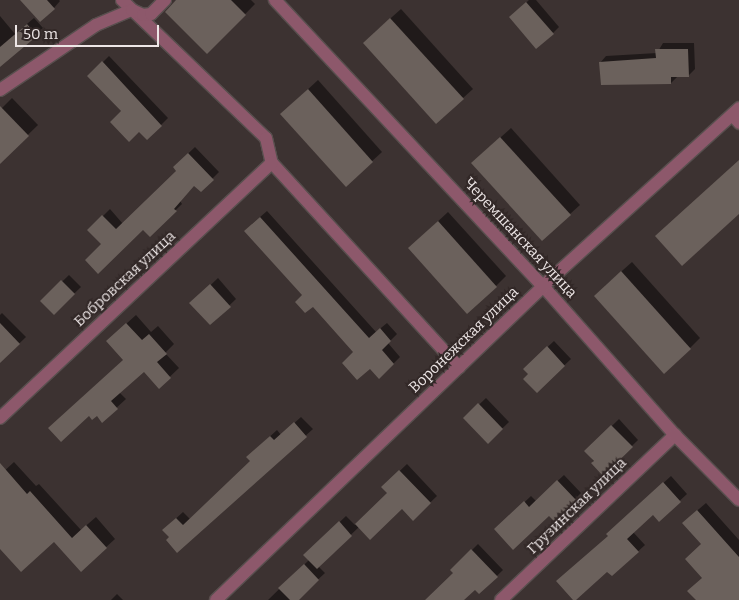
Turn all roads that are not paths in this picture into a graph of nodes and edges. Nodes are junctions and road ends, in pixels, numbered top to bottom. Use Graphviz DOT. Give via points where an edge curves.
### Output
graph roads {
  1 [pos="122,0"];
  2 [pos="164,0"];
  3 [pos="275,0"];
  4 [pos="132,10"];
  5 [pos="0,90"];
  6 [pos="736,116"];
  7 [pos="272,163"];
  8 [pos="543,286"];
  9 [pos="459,367"];
  10 [pos="0,418"];
  11 [pos="675,435"];
  12 [pos="739,500"];
  13 [pos="216,600"];
  14 [pos="501,600"];
  1 -- 4 [label="street"];
  2 -- 4 [label="street" via="151,14 143,15"];
  3 -- 8 [label="street, Черемшанская улица"];
  4 -- 5 [label="street" via="96,25"];
  4 -- 7 [label="street" via="266,138"];
  6 -- 8 [label="street, Воронежская улица"];
  7 -- 9 [label="street"];
  7 -- 10 [label="street, Бобровская улица"];
  8 -- 9 [label="street, Воронежская улица"];
  8 -- 11 [label="street, Черемшанская улица"];
  9 -- 13 [label="street, Воронежская улица"];
  11 -- 12 [label="street, Черемшанская улица"];
  11 -- 14 [label="street, Грузинская улица"];
}
